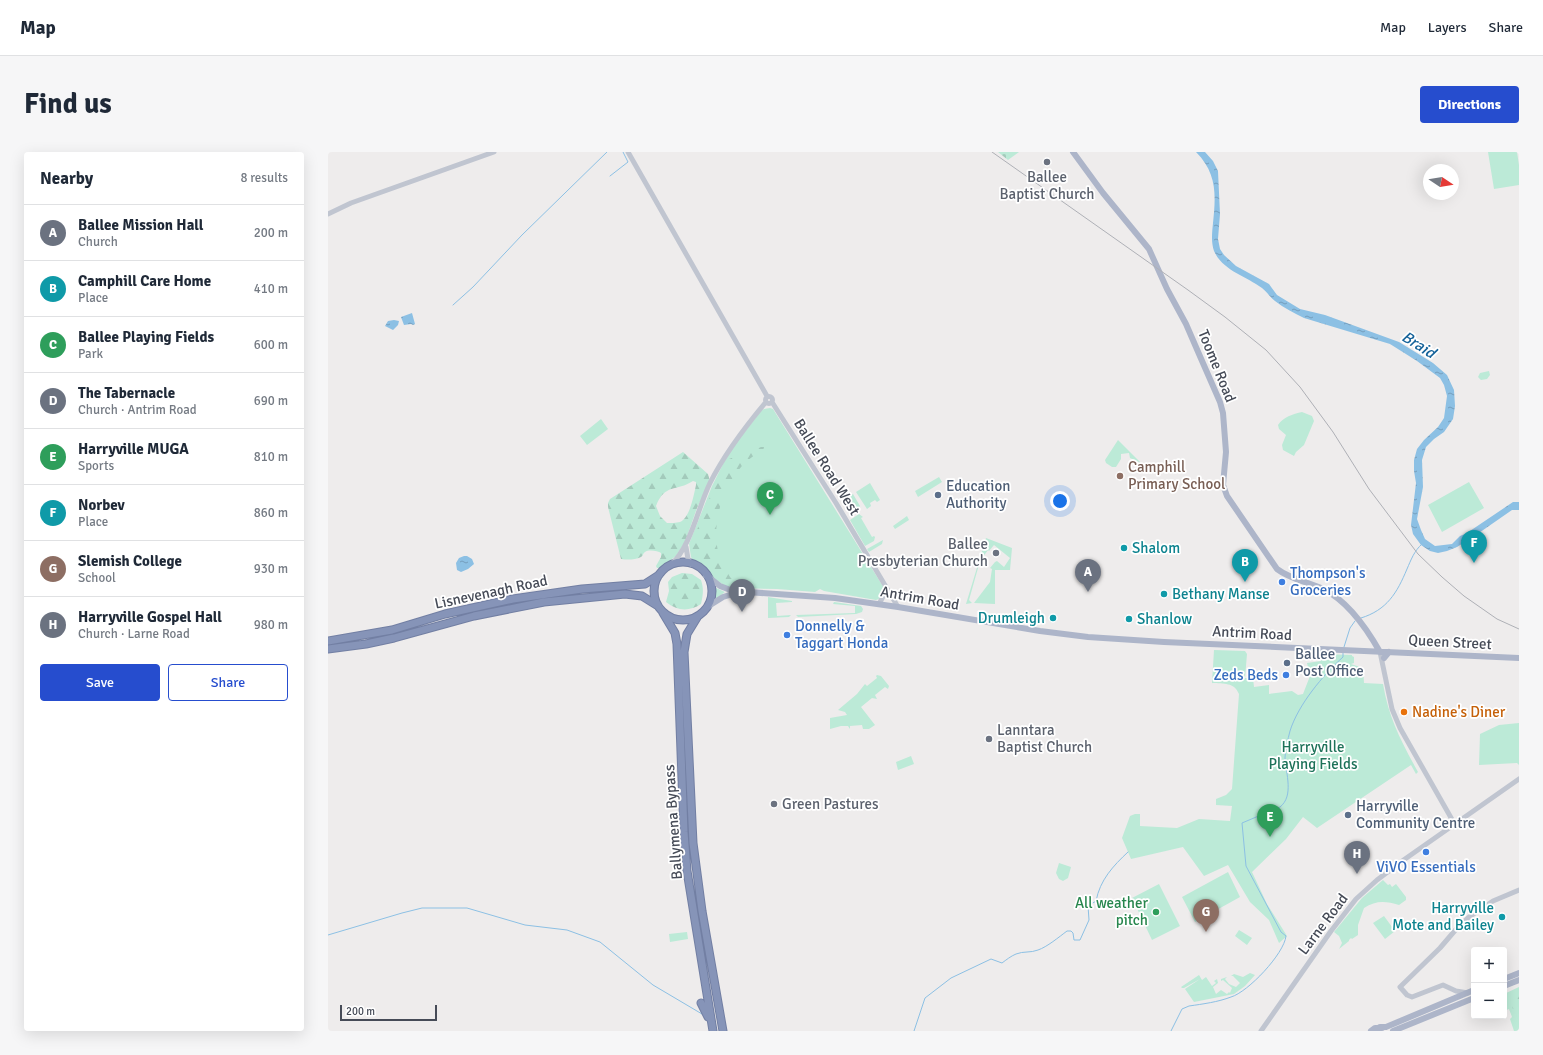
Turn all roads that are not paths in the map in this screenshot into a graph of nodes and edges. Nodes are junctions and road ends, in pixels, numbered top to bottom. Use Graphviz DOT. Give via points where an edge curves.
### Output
graph roads {
  1 [pos="494,152"];
  2 [pos="628,152"];
  3 [pos="1073,152"];
  4 [pos="328,214"];
  5 [pos="769,402"];
  6 [pos="686,546"];
  7 [pos="691,564"];
  8 [pos="671,565"];
  9 [pos="659,575"];
  10 [pos="706,575"];
  11 [pos="887,589"];
  12 [pos="742,591"];
  13 [pos="490,604"];
  14 [pos="514,604"];
  15 [pos="879,604"];
  16 [pos="658,606"];
  17 [pos="898,606"];
  18 [pos="707,607"];
  19 [pos="663,612"];
  20 [pos="698,616"];
  21 [pos="328,641"];
  22 [pos="328,649"];
  23 [pos="1382,658"];
  24 [pos="1519,658"];
  25 [pos="679,690"];
  26 [pos="676,706"];
  27 [pos="1519,779"];
  28 [pos="1454,823"];
  29 [pos="1519,890"];
  30 [pos="1518,977"];
  31 [pos="1507,979"];
  32 [pos="1507,984"];
  33 [pos="1451,988"];
  34 [pos="716,990"];
  35 [pos="1471,992"];
  36 [pos="1471,999"];
  37 [pos="1447,1001"];
  38 [pos="704,1002"];
  39 [pos="1383,1029"];
  40 [pos="713,1030"];
  41 [pos="723,1031"];
  42 [pos="1260,1031"];
  43 [pos="1371,1031"];
  44 [pos="1393,1031"];
  1 -- 4 [label="street" via="351,203"];
  2 -- 5 [label="street, Ballee Road West" via="767,396 772,397"];
  3 -- 23 [label="main road, Toome Road" via="1149,249 1166,289 1186,324 1223,413 1226,446 1223,485 1228,496 1278,569 1333,595 1358,620"];
  5 -- 6 [label="street" via="742,432 710,483"];
  5 -- 11 [label="street, Ballee Road West" via="836,503"];
  6 -- 7 [label="street" via="686,554"];
  6 -- 8 [label="street"];
  7 -- 8 [label="highway"];
  7 -- 10 [label="highway"];
  8 -- 9 [label="highway"];
  9 -- 13 [label="highway, Lisnevenagh Road" via="645,584 582,589"];
  9 -- 16 [label="highway" via="654,590"];
  10 -- 12 [label="main road, Antrim Road" via="725,589"];
  10 -- 18 [label="highway" via="712,591"];
  11 -- 15 [label="street"];
  11 -- 17 [label="street, Ballee Road West"];
  12 -- 15 [label="main road, Antrim Road"];
  12 -- 18 [label="main road, Antrim Road" via="730,594"];
  13 -- 14 [label="highway"];
  13 -- 21 [label="highway, Lisnevenagh Road" via="392,630"];
  15 -- 17 [label="main road, Antrim Road"];
  16 -- 19 [label="highway"];
  16 -- 22 [label="highway, Lisnevenagh Road" via="642,596 625,594 544,602 474,616 394,638"];
  17 -- 23 [label="main road, Antrim Road" via="1014,627 1088,637 1344,650"];
  18 -- 20 [label="highway"];
  19 -- 20 [label="highway" via="676,620"];
  19 -- 25 [label="highway, Ballymena Bypass" via="675,633"];
  20 -- 34 [label="highway, Ballymena Bypass" via="687,634 684,652 689,789 696,870"];
  23 -- 24 [label="main road, Queen Street" via="1389,652"];
  23 -- 28 [label="street" via="1392,709 1400,728"];
  25 -- 26 [label="highway"];
  25 -- 38 [label="highway, Ballymena Bypass" via="687,871"];
  27 -- 28 [label="street, Larne Road"];
  28 -- 42 [label="street, Larne Road" via="1377,880 1356,899 1330,931"];
  29 -- 33 [label="street" via="1492,901 1469,917 1400,987 1412,997 1442,985"];
  30 -- 31 [label="main road"];
  30 -- 32 [label="main road"];
  33 -- 35 [label="street" via="1460,992"];
  33 -- 37 [label="street"];
  34 -- 38 [label="highway" via="713,999"];
  34 -- 41 [label="highway, Ballymena Bypass"];
  35 -- 37 [label="main road"];
  36 -- 44 [label="main road"];
  37 -- 39 [label="main road"];
  38 -- 40 [label="highway, Ballymena Bypass"];
  39 -- 43 [label="main road" via="1375,1028"];
}
